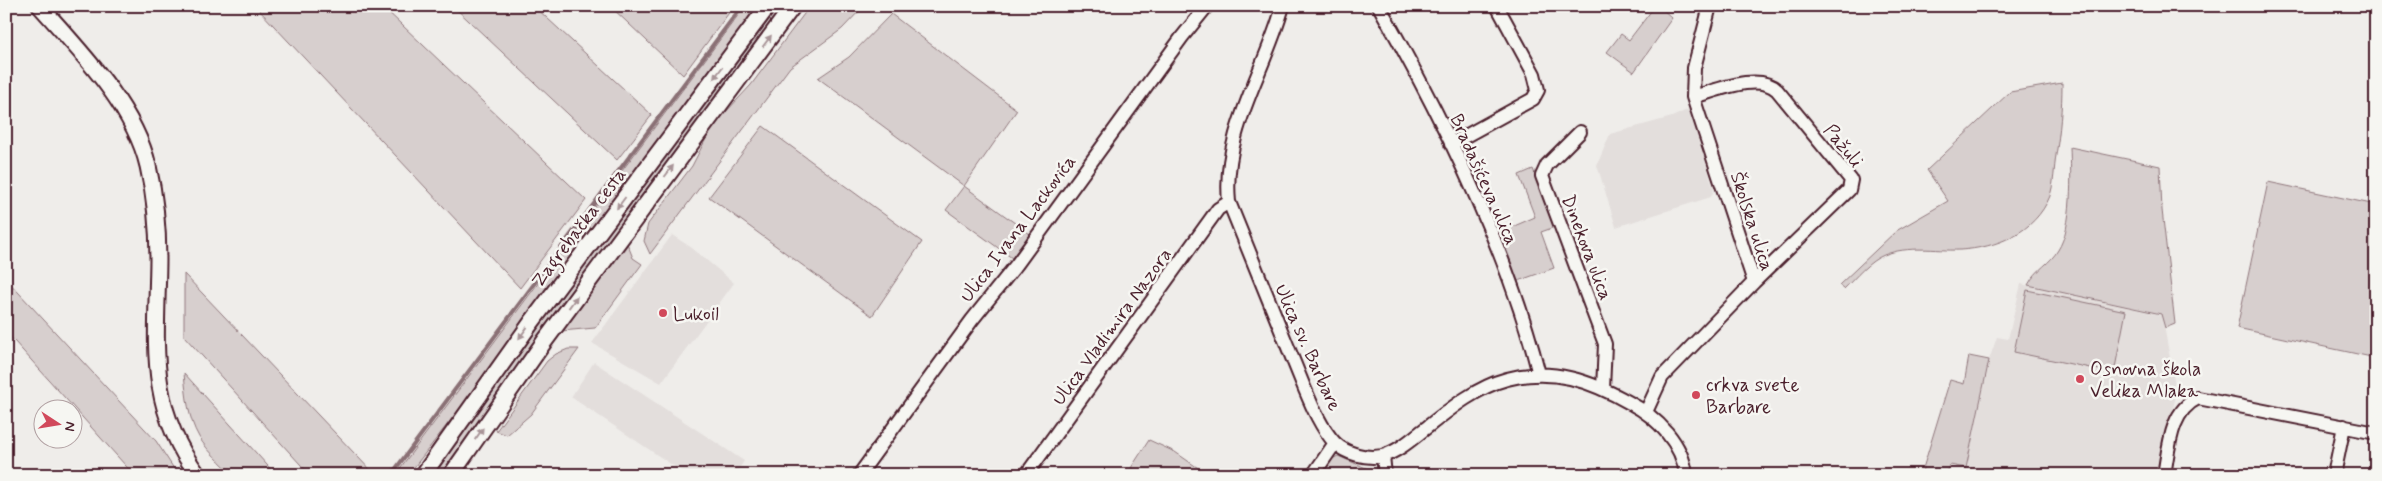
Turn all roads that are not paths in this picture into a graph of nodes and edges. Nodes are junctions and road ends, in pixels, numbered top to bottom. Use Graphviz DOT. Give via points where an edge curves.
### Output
graph roads {
  1 [pos="40,6"];
  2 [pos="768,6"];
  3 [pos="793,6"];
  4 [pos="1208,6"];
  5 [pos="1282,6"];
  6 [pos="1379,6"];
  7 [pos="1497,6"];
  8 [pos="1710,6"];
  9 [pos="1693,97"];
  10 [pos="1580,132"];
  11 [pos="1451,144"];
  12 [pos="1229,202"];
  13 [pos="1754,282"];
  14 [pos="1539,374"];
  15 [pos="1603,389"];
  16 [pos="1646,412"];
  17 [pos="2344,426"];
  18 [pos="2376,433"];
  19 [pos="1335,443"];
  20 [pos="1383,456"];
  21 [pos="198,475"];
  22 [pos="424,475"];
  23 [pos="451,475"];
  24 [pos="859,475"];
  25 [pos="1026,475"];
  26 [pos="1313,475"];
  27 [pos="1384,475"];
  28 [pos="1686,475"];
  29 [pos="2164,475"];
  30 [pos="2334,475"];
  1 -- 21 [label="main road" via="121,105 148,164 156,218 156,360 159,385 175,438"];
  2 -- 22 [label="main road, Zagrebačka cesta, one-way" via="537,315"];
  23 -- 3 [label="main road, Zagrebačka cesta, one-way" via="549,334"];
  4 -- 24 [label="street, Ulica Ivana Lackovića" via="1176,44"];
  5 -- 12 [label="street, Ulica sv. Barbare" via="1231,146"];
  6 -- 11 [label="street, Bradašićeva ulica"];
  7 -- 11 [label="street" via="1534,74 1538,90 1532,99"];
  8 -- 9 [label="street, Školska ulica" via="1694,68"];
  9 -- 13 [label="street, Školska ulica"];
  9 -- 13 [label="street, Pažuli" via="1753,82 1767,82 1778,90 1851,180 1849,190"];
  10 -- 15 [label="street, Dinekova ulica" via="1547,165 1542,176 1605,344"];
  11 -- 14 [label="street, Bradašićeva ulica" via="1507,275"];
  12 -- 19 [label="street, Ulica sv. Barbare" via="1304,387"];
  12 -- 25 [label="street, Ulica Vladimira Nazora" via="1218,209"];
  13 -- 16 [label="street, Školska ulica" via="1662,377"];
  14 -- 15 [label="street" via="1574,378"];
  14 -- 20 [label="street" via="1488,386"];
  15 -- 16 [label="street"];
  16 -- 28 [label="street" via="1658,422 1680,453"];
  17 -- 18 [label="street"];
  17 -- 29 [label="street" via="2198,398 2179,413"];
  17 -- 30 [label="street"];
  19 -- 20 [label="street, Ulica sv. Barbare" via="1358,455"];
  19 -- 26 [label="street"];
  20 -- 27 [label="street"];
}
